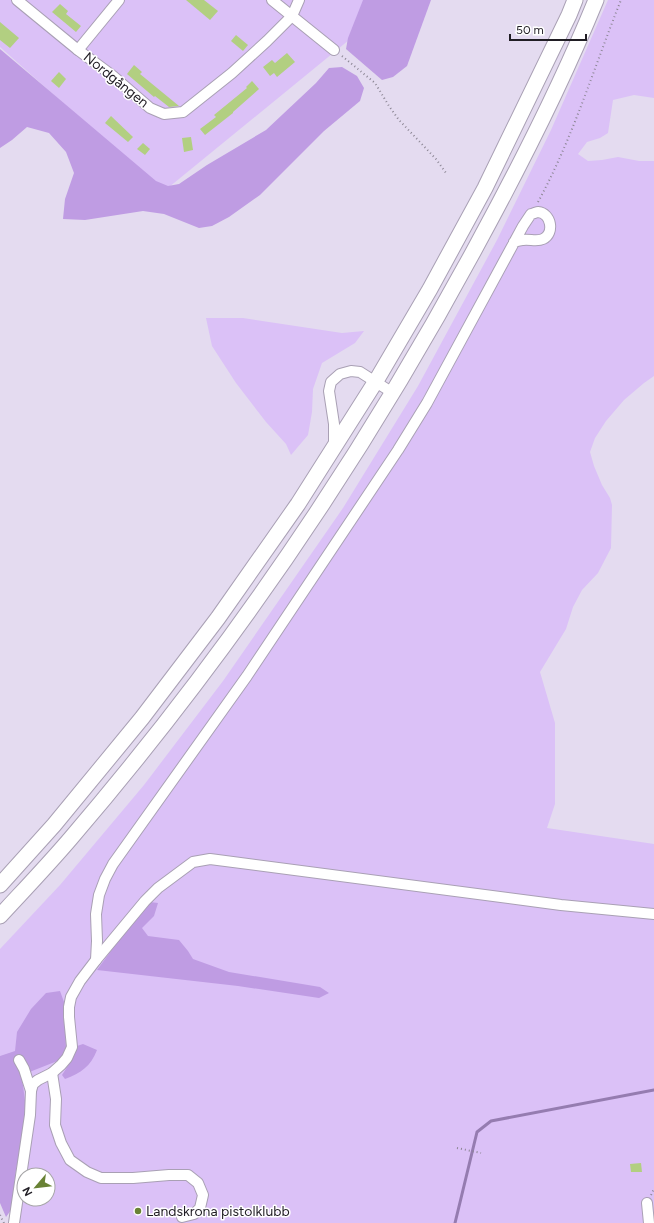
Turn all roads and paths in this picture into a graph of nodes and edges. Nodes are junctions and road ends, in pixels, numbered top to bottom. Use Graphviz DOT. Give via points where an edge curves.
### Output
graph roads {
  1 [pos="17,0"];
  2 [pos="119,0"];
  3 [pos="272,0"];
  4 [pos="299,0"];
  5 [pos="575,0"];
  6 [pos="596,0"];
  7 [pos="621,0"];
  8 [pos="292,16"];
  9 [pos="78,50"];
  10 [pos="334,50"];
  11 [pos="446,173"];
  12 [pos="531,214"];
  13 [pos="514,242"];
  14 [pos="376,381"];
  15 [pos="393,393"];
  16 [pos="334,448"];
  17 [pos="0,885"];
  18 [pos="654,914"];
  19 [pos="0,916"];
  20 [pos="96,960"];
  21 [pos="19,1060"];
  22 [pos="52,1073"];
  23 [pos="31,1091"];
  24 [pos="458,1148"];
  25 [pos="481,1153"];
  26 [pos="648,1202"];
  27 [pos="0,1214"];
  28 [pos="182,1217"];
  29 [pos="4,1223"];
  30 [pos="14,1223"];
  31 [pos="649,1223"];
  1 -- 9 [label="street, Nordgången"];
  2 -- 9 [label="street"];
  3 -- 8 [label="street"];
  4 -- 8 [label="street"];
  5 -- 14 [label="highway" via="484,188 430,289"];
  6 -- 15 [label="highway" via="502,200 447,302"];
  7 -- 12 [label="path" via="557,165"];
  8 -- 9 [label="street, Nordgången" via="232,73 183,112 164,114 150,108"];
  8 -- 10 [label="street"];
  10 -- 11 [label="path" via="374,83 399,120"];
  12 -- 13 [label="street"];
  12 -- 13 [label="street" via="537,212 547,218 550,224 549,234 543,239"];
  13 -- 20 [label="street" via="427,403 398,450 247,676 112,864 99,895 96,914"];
  14 -- 15 [label="street"];
  14 -- 16 [label="highway"];
  14 -- 16 [label="street" via="360,372 351,371 340,374 331,382 329,391 334,424"];
  15 -- 19 [label="highway" via="314,517 233,633 99,804"];
  16 -- 17 [label="highway" via="218,618 142,718 54,825"];
  18 -- 20 [label="street" via="561,905 210,859 193,862 158,888"];
  20 -- 22 [label="street" via="71,997 68,1017 72,1047 64,1062"];
  21 -- 23 [label="street"];
  22 -- 23 [label="street" via="33,1084"];
  22 -- 28 [label="street" via="56,1099 55,1124 70,1160 101,1178 188,1175 198,1183 203,1195 200,1208 194,1214"];
  23 -- 30 [label="street" via="30,1115"];
  24 -- 25 [label="path"];
  26 -- 31 [label="street"];
  27 -- 29 [label="path"];
}
